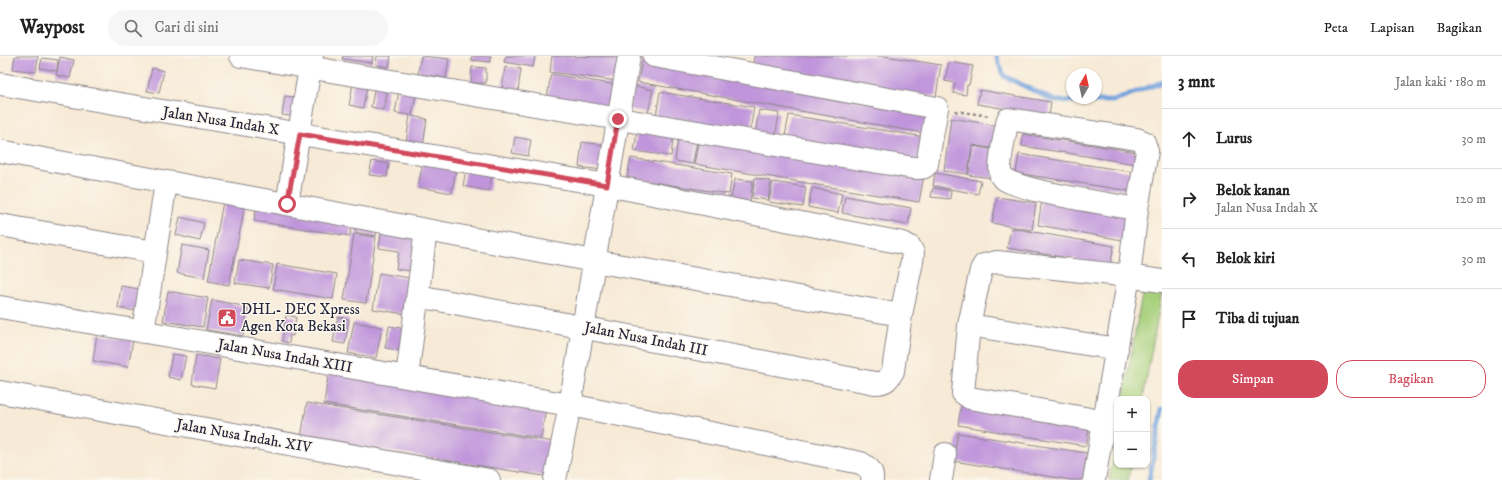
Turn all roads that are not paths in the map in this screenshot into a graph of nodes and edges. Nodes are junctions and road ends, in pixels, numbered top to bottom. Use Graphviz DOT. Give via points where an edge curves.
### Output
graph roads {
  1 [pos="241,56"];
  2 [pos="629,56"];
  3 [pos="654,56"];
  4 [pos="312,62"];
  5 [pos="0,84"];
  6 [pos="618,119"];
  7 [pos="300,134"];
  8 [pos="0,152"];
  9 [pos="166,182"];
  10 [pos="607,185"];
  11 [pos="287,204"];
  12 [pos="1136,209"];
  13 [pos="0,225"];
  14 [pos="426,230"];
  15 [pos="155,252"];
  16 [pos="594,261"];
  17 [pos="1129,276"];
  18 [pos="1157,280"];
  19 [pos="418,296"];
  20 [pos="0,307"];
  21 [pos="901,315"];
  22 [pos="969,325"];
  23 [pos="583,326"];
  24 [pos="143,332"];
  25 [pos="1117,349"];
  26 [pos="407,377"];
  27 [pos="0,392"];
  28 [pos="570,405"];
  29 [pos="1104,420"];
  30 [pos="945,454"];
  31 [pos="489,480"];
  32 [pos="555,480"];
  33 [pos="872,480"];
  34 [pos="946,480"];
  35 [pos="1094,480"];
  1 -- 4 [label="street"];
  2 -- 6 [label="street"];
  3 -- 6 [label="street" via="937,108 927,164 922,169"];
  4 -- 6 [label="street"];
  4 -- 7 [label="street"];
  5 -- 7 [label="street, Jalan Nusa Indah X"];
  6 -- 10 [label="street"];
  7 -- 10 [label="street, Jalan Nusa Indah X"];
  7 -- 11 [label="street"];
  8 -- 9 [label="street"];
  9 -- 11 [label="street"];
  9 -- 15 [label="street"];
  10 -- 16 [label="street"];
  10 -- 21 [label="street, Jalan Nusa Indah X" via="903,243 913,252"];
  11 -- 14 [label="street"];
  12 -- 12 [label="street" via="1147,151 1144,142 1008,119 999,168 1001,176 1007,182 1048,193"];
  12 -- 17 [label="street"];
  13 -- 15 [label="street"];
  14 -- 16 [label="street"];
  14 -- 19 [label="street"];
  15 -- 24 [label="street"];
  16 -- 21 [label="street"];
  16 -- 23 [label="street"];
  17 -- 18 [label="street"];
  17 -- 22 [label="street" via="997,262 984,265"];
  17 -- 25 [label="street"];
  19 -- 23 [label="street, Jalan Nusa Indah III"];
  19 -- 26 [label="street"];
  20 -- 24 [label="street, Jalan Nusa Indah XIII"];
  21 -- 23 [label="street, Jalan Nusa Indah III" via="893,371 889,379 883,383"];
  22 -- 25 [label="street"];
  22 -- 29 [label="street" via="963,393 970,398"];
  23 -- 28 [label="street"];
  24 -- 26 [label="street, Jalan Nusa Indah XIII"];
  25 -- 29 [label="street"];
  26 -- 28 [label="street, Jalan Nusa Indah XIII"];
  27 -- 31 [label="street, Jalan Nusa Indah. XIV"];
  28 -- 32 [label="street"];
  28 -- 33 [label="street, Jalan Nusa Indah XIII" via="861,463 871,470"];
  29 -- 35 [label="street"];
  30 -- 34 [label="street"];
}
